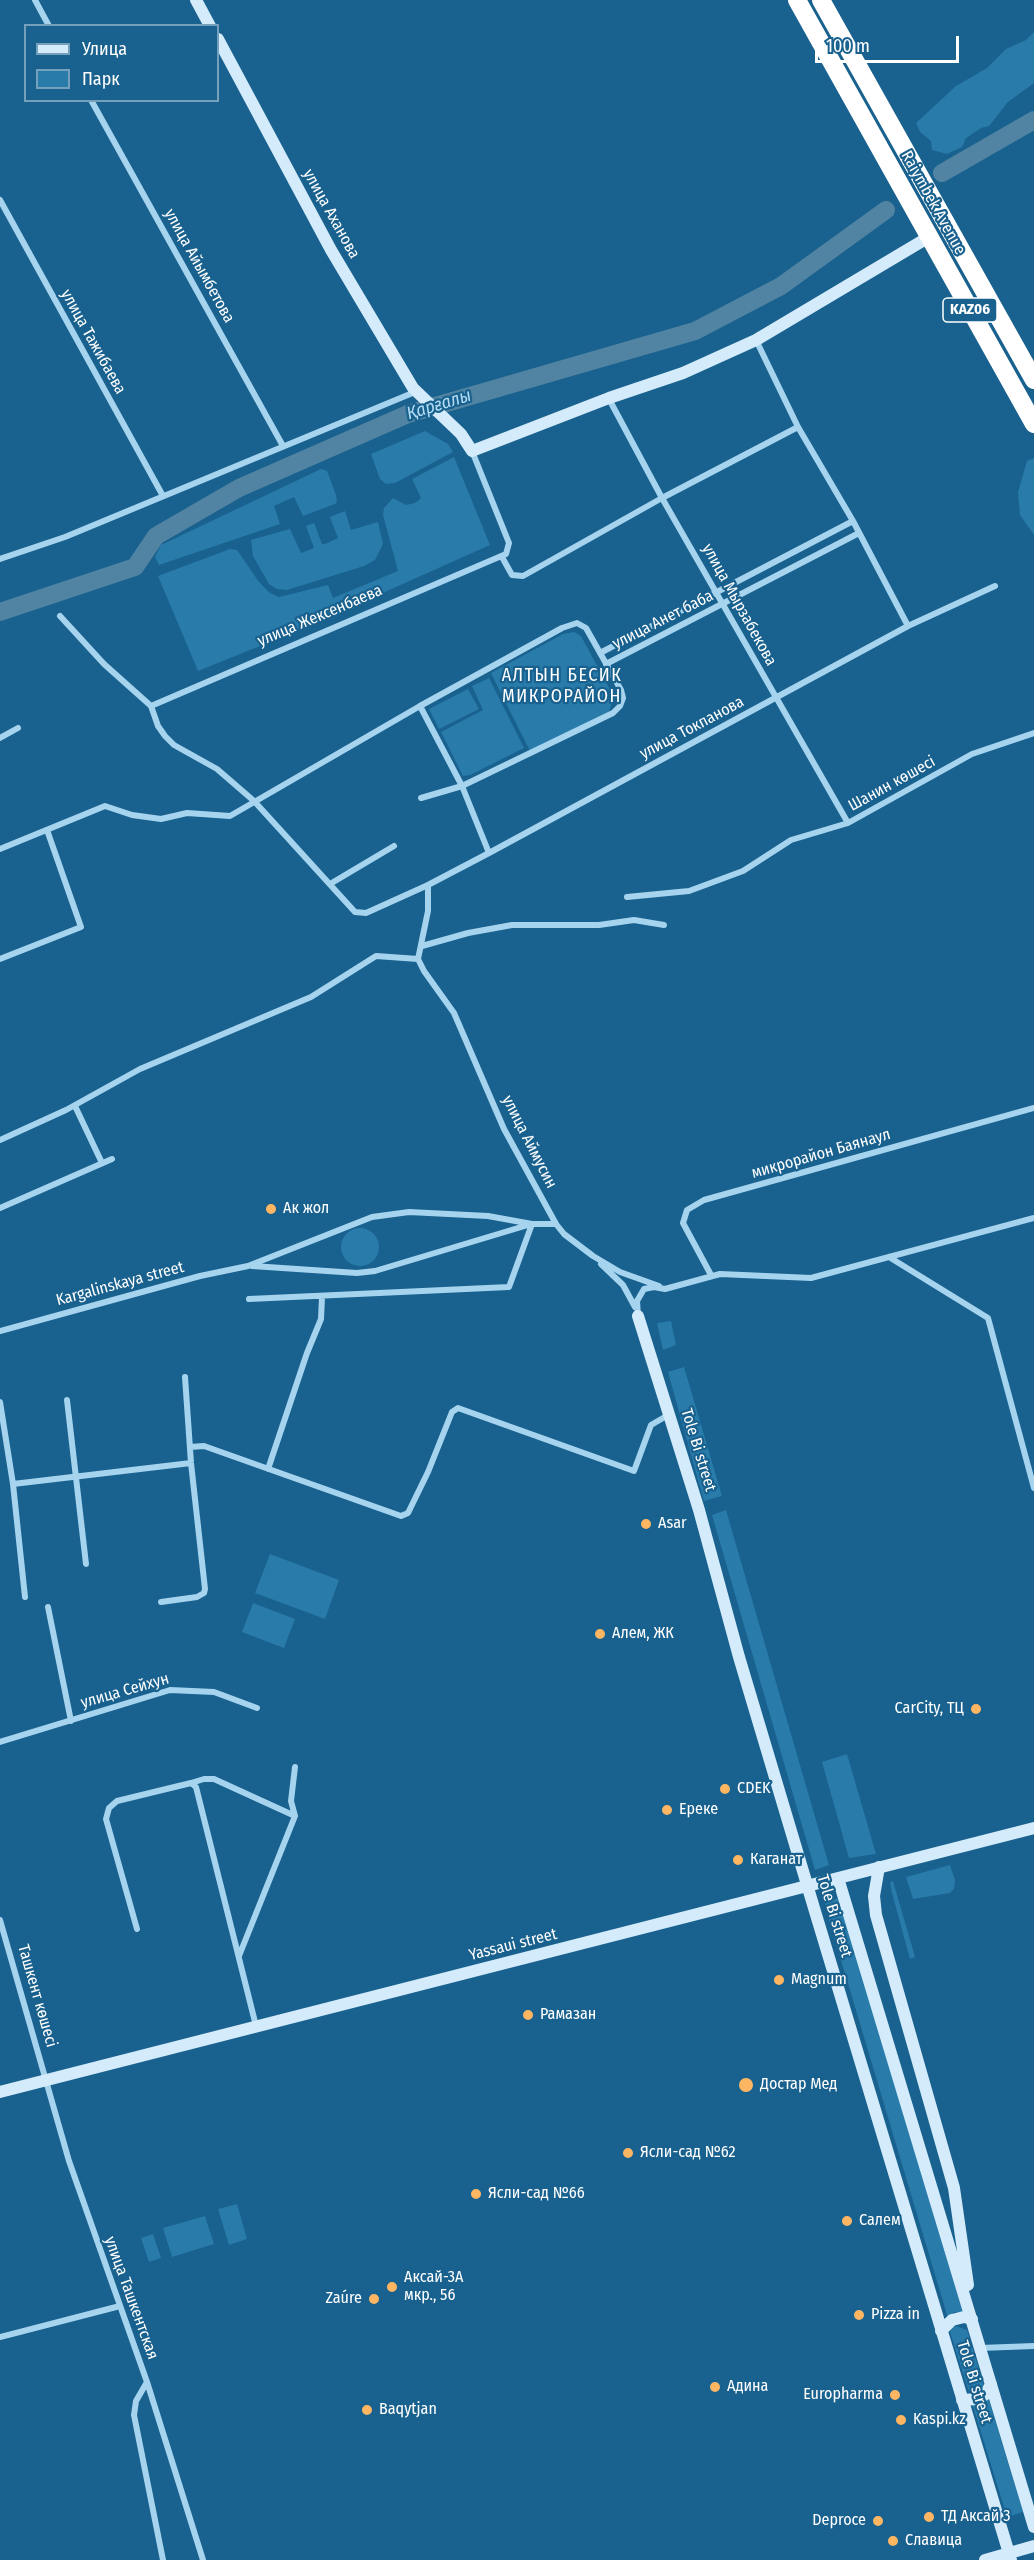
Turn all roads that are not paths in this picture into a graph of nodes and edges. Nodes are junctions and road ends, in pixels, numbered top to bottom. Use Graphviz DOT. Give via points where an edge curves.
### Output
graph roads {
  1 [pos="35,0"];
  2 [pos="196,0"];
  3 [pos="797,0"];
  4 [pos="821,0"];
  5 [pos="48,24"];
  6 [pos="209,24"];
  7 [pos="219,41"];
  8 [pos="92,102"];
  9 [pos="0,200"];
  10 [pos="929,237"];
  11 [pos="756,340"];
  12 [pos="1034,380"];
  13 [pos="419,396"];
  14 [pos="609,398"];
  15 [pos="1034,424"];
  16 [pos="798,427"];
  17 [pos="283,446"];
  18 [pos="472,451"];
  19 [pos="163,496"];
  20 [pos="662,498"];
  21 [pos="853,521"];
  22 [pos="860,533"];
  23 [pos="502,557"];
  24 [pos="0,559"];
  25 [pos="995,586"];
  26 [pos="717,592"];
  27 [pos="723,604"];
  28 [pos="60,616"];
  29 [pos="908,626"];
  30 [pos="600,653"];
  31 [pos="606,664"];
  32 [pos="776,699"];
  33 [pos="151,706"];
  34 [pos="420,706"];
  35 [pos="18,728"];
  36 [pos="1034,733"];
  37 [pos="0,738"];
  38 [pos="462,786"];
  39 [pos="421,798"];
  40 [pos="254,801"];
  41 [pos="848,823"];
  42 [pos="47,830"];
  43 [pos="394,846"];
  44 [pos="0,849"];
  45 [pos="489,853"];
  46 [pos="330,884"];
  47 [pos="428,885"];
  48 [pos="627,897"];
  49 [pos="664,925"];
  50 [pos="422,946"];
  51 [pos="418,958"];
  52 [pos="0,959"];
  53 [pos="75,1106"];
  54 [pos="1034,1108"];
  55 [pos="0,1140"];
  56 [pos="112,1159"];
  57 [pos="102,1163"];
  58 [pos="0,1208"];
  59 [pos="1034,1218"];
  60 [pos="532,1224"];
  61 [pos="556,1224"];
  62 [pos="593,1256"];
  63 [pos="889,1257"];
  64 [pos="248,1266"];
  65 [pos="711,1275"];
  66 [pos="665,1289"];
  67 [pos="322,1297"];
  68 [pos="249,1299"];
  69 [pos="638,1316"];
  70 [pos="0,1330"];
  71 [pos="185,1377"];
  72 [pos="67,1400"];
  73 [pos="0,1402"];
  74 [pos="670,1414"];
  75 [pos="190,1447"];
  76 [pos="8,1461"];
  77 [pos="0,1463"];
  78 [pos="191,1463"];
  79 [pos="268,1469"];
  80 [pos="77,1477"];
  81 [pos="13,1484"];
  82 [pos="1034,1488"];
  83 [pos="86,1564"];
  84 [pos="25,1597"];
  85 [pos="161,1602"];
  86 [pos="48,1607"];
  87 [pos="256,1708"];
  88 [pos="71,1721"];
  89 [pos="0,1742"];
  90 [pos="295,1767"];
  91 [pos="191,1783"];
  92 [pos="295,1816"];
  93 [pos="1034,1828"];
  94 [pos="879,1867"];
  95 [pos="838,1878"];
  96 [pos="807,1886"];
  97 [pos="0,1920"];
  98 [pos="137,1929"];
  99 [pos="239,1957"];
  100 [pos="256,2026"];
  101 [pos="47,2080"];
  102 [pos="0,2092"];
  103 [pos="120,2306"];
  104 [pos="973,2323"];
  105 [pos="941,2331"];
  106 [pos="0,2337"];
  107 [pos="1034,2346"];
  108 [pos="980,2348"];
  109 [pos="147,2382"];
  110 [pos="991,2384"];
  111 [pos="962,2400"];
  112 [pos="1034,2527"];
  113 [pos="1034,2546"];
  114 [pos="1010,2557"];
  115 [pos="163,2560"];
  116 [pos="203,2560"];
  117 [pos="985,2560"];
  1 -- 5 [label="street"];
  2 -- 6 [label="main road"];
  3 -- 10 [label="highway, Raiymbek Avenue / KАZ06"];
  4 -- 12 [label="highway, Raiymbek Avenue / KАZ06"];
  7 -- 13 [label="main road, улица Аханова" via="332,250"];
  8 -- 17 [label="street, улица Айымбетова"];
  9 -- 19 [label="street, улица Тажибаева"];
  10 -- 11 [label="main road"];
  10 -- 15 [label="highway, Raiymbek Avenue / KАZ06"];
  11 -- 14 [label="main road" via="683,374"];
  11 -- 16 [label="street"];
  13 -- 17 [label="street"];
  13 -- 18 [label="main road" via="461,434"];
  14 -- 18 [label="main road"];
  14 -- 20 [label="street, улица Мырзабекова"];
  16 -- 20 [label="street"];
  16 -- 21 [label="street"];
  17 -- 19 [label="street"];
  18 -- 23 [label="street" via="509,543 508,552"];
  19 -- 24 [label="street"];
  20 -- 23 [label="street" via="524,576 512,575"];
  20 -- 26 [label="street, улица Мырзабекова"];
  21 -- 22 [label="street"];
  21 -- 26 [label="street"];
  22 -- 27 [label="street, улица Анет баба"];
  22 -- 29 [label="street"];
  23 -- 33 [label="street, улица Жексенбаева"];
  25 -- 29 [label="street, улица Токпанова"];
  26 -- 27 [label="street, улица Мырзабекова"];
  26 -- 30 [label="street"];
  27 -- 31 [label="street, улица Анет баба"];
  27 -- 32 [label="street, улица Мырзабекова"];
  28 -- 33 [label="street"];
  29 -- 32 [label="street, улица Токпанова"];
  30 -- 31 [label="street, улица Анет баба"];
  30 -- 34 [label="street, улица Анет баба" via="583,625 573,623"];
  31 -- 38 [label="street, улица Анет баба" via="623,694 616,711"];
  32 -- 41 [label="street, улица Мырзабекова"];
  32 -- 45 [label="street, улица Токпанова"];
  33 -- 40 [label="street" via="158,726 174,745 217,769"];
  34 -- 38 [label="street"];
  34 -- 40 [label="street, улица Анет баба"];
  35 -- 37 [label="street"];
  36 -- 41 [label="street, Шанин көшесі" via="972,754"];
  38 -- 39 [label="street"];
  38 -- 45 [label="street"];
  40 -- 42 [label="street, улица Анет баба" via="230,816 187,813 161,819 105,806"];
  40 -- 46 [label="street"];
  41 -- 48 [label="street, Шанин көшесі" via="791,840 744,871 689,891"];
  42 -- 44 [label="street, улица Анет баба"];
  42 -- 52 [label="street" via="81,927"];
  43 -- 46 [label="street"];
  45 -- 47 [label="street, улица Токпанова"];
  46 -- 47 [label="street, улица Токпанова" via="361,914"];
  47 -- 50 [label="street"];
  49 -- 50 [label="street" via="634,920 599,925 512,925"];
  50 -- 51 [label="street"];
  51 -- 53 [label="street" via="376,956 311,997 140,1069"];
  51 -- 61 [label="street, улица Аймусин" via="454,1013 504,1129"];
  53 -- 55 [label="street"];
  53 -- 57 [label="street"];
  54 -- 65 [label="street, микрорайон Баянаул" via="704,1200 687,1210 683,1223"];
  56 -- 57 [label="street"];
  57 -- 58 [label="street"];
  59 -- 63 [label="street"];
  60 -- 61 [label="street"];
  60 -- 64 [label="street" via="375,1271"];
  60 -- 64 [label="street" via="488,1216 409,1212 372,1217"];
  60 -- 67 [label="street" via="509,1287"];
  61 -- 62 [label="street, улица Аймусин"];
  62 -- 66 [label="street, улица Аймусин" via="620,1272"];
  62 -- 69 [label="street" via="623,1285"];
  63 -- 65 [label="street" via="811,1278"];
  63 -- 82 [label="street" via="988,1318"];
  64 -- 70 [label="street, Kargalinskaya street"];
  65 -- 66 [label="street"];
  66 -- 69 [label="street" via="644,1289 637,1301"];
  67 -- 68 [label="street"];
  67 -- 79 [label="street" via="321,1319"];
  69 -- 74 [label="main road, Tole Bi street"];
  71 -- 75 [label="street"];
  72 -- 80 [label="street"];
  73 -- 76 [label="street"];
  74 -- 79 [label="street" via="651,1425 634,1472 458,1408 408,1514 401,1516"];
  74 -- 96 [label="main road, Tole Bi street"];
  75 -- 78 [label="street"];
  75 -- 79 [label="street" via="204,1446"];
  76 -- 77 [label="street"];
  76 -- 81 [label="street"];
  78 -- 80 [label="street"];
  78 -- 85 [label="street" via="204,1593"];
  80 -- 81 [label="street"];
  80 -- 83 [label="street"];
  81 -- 84 [label="street"];
  86 -- 88 [label="street"];
  87 -- 88 [label="street, улица Сейхун" via="214,1692 184,1689 155,1694"];
  88 -- 89 [label="street, улица Сейхун"];
  90 -- 92 [label="street" via="291,1802"];
  91 -- 92 [label="street" via="214,1779"];
  91 -- 98 [label="street" via="117,1801 109,1809 106,1819"];
  91 -- 99 [label="street" via="196,1787"];
  92 -- 99 [label="street"];
  93 -- 94 [label="main road, Yassaui street"];
  94 -- 95 [label="main road, Yassaui street"];
  94 -- 104 [label="main road" via="874,1896 876,1915 954,2188"];
  95 -- 96 [label="main road, Yassaui street"];
  95 -- 104 [label="main road, Tole Bi street"];
  96 -- 100 [label="main road, Yassaui street"];
  96 -- 105 [label="main road, Tole Bi street"];
  97 -- 101 [label="street, Ташкент көшесі"];
  99 -- 100 [label="street"];
  100 -- 101 [label="main road, Yassaui street"];
  101 -- 102 [label="main road, Yassaui street"];
  101 -- 103 [label="street, улица Ташкентская" via="69,2161"];
  103 -- 106 [label="street"];
  103 -- 109 [label="street, улица Ташкентская"];
  104 -- 105 [label="main road" via="964,2317 952,2320"];
  104 -- 108 [label="main road, Tole Bi street"];
  105 -- 111 [label="main road, Tole Bi street"];
  107 -- 108 [label="street"];
  108 -- 110 [label="main road, Tole Bi street"];
  109 -- 115 [label="street, улица Ташкентская" via="136,2401 134,2415"];
  109 -- 116 [label="street"];
  110 -- 111 [label="main road" via="978,2399"];
  110 -- 112 [label="main road, Tole Bi street"];
  111 -- 114 [label="main road, Tole Bi street"];
  113 -- 114 [label="main road"];
  114 -- 117 [label="main road"];
}
